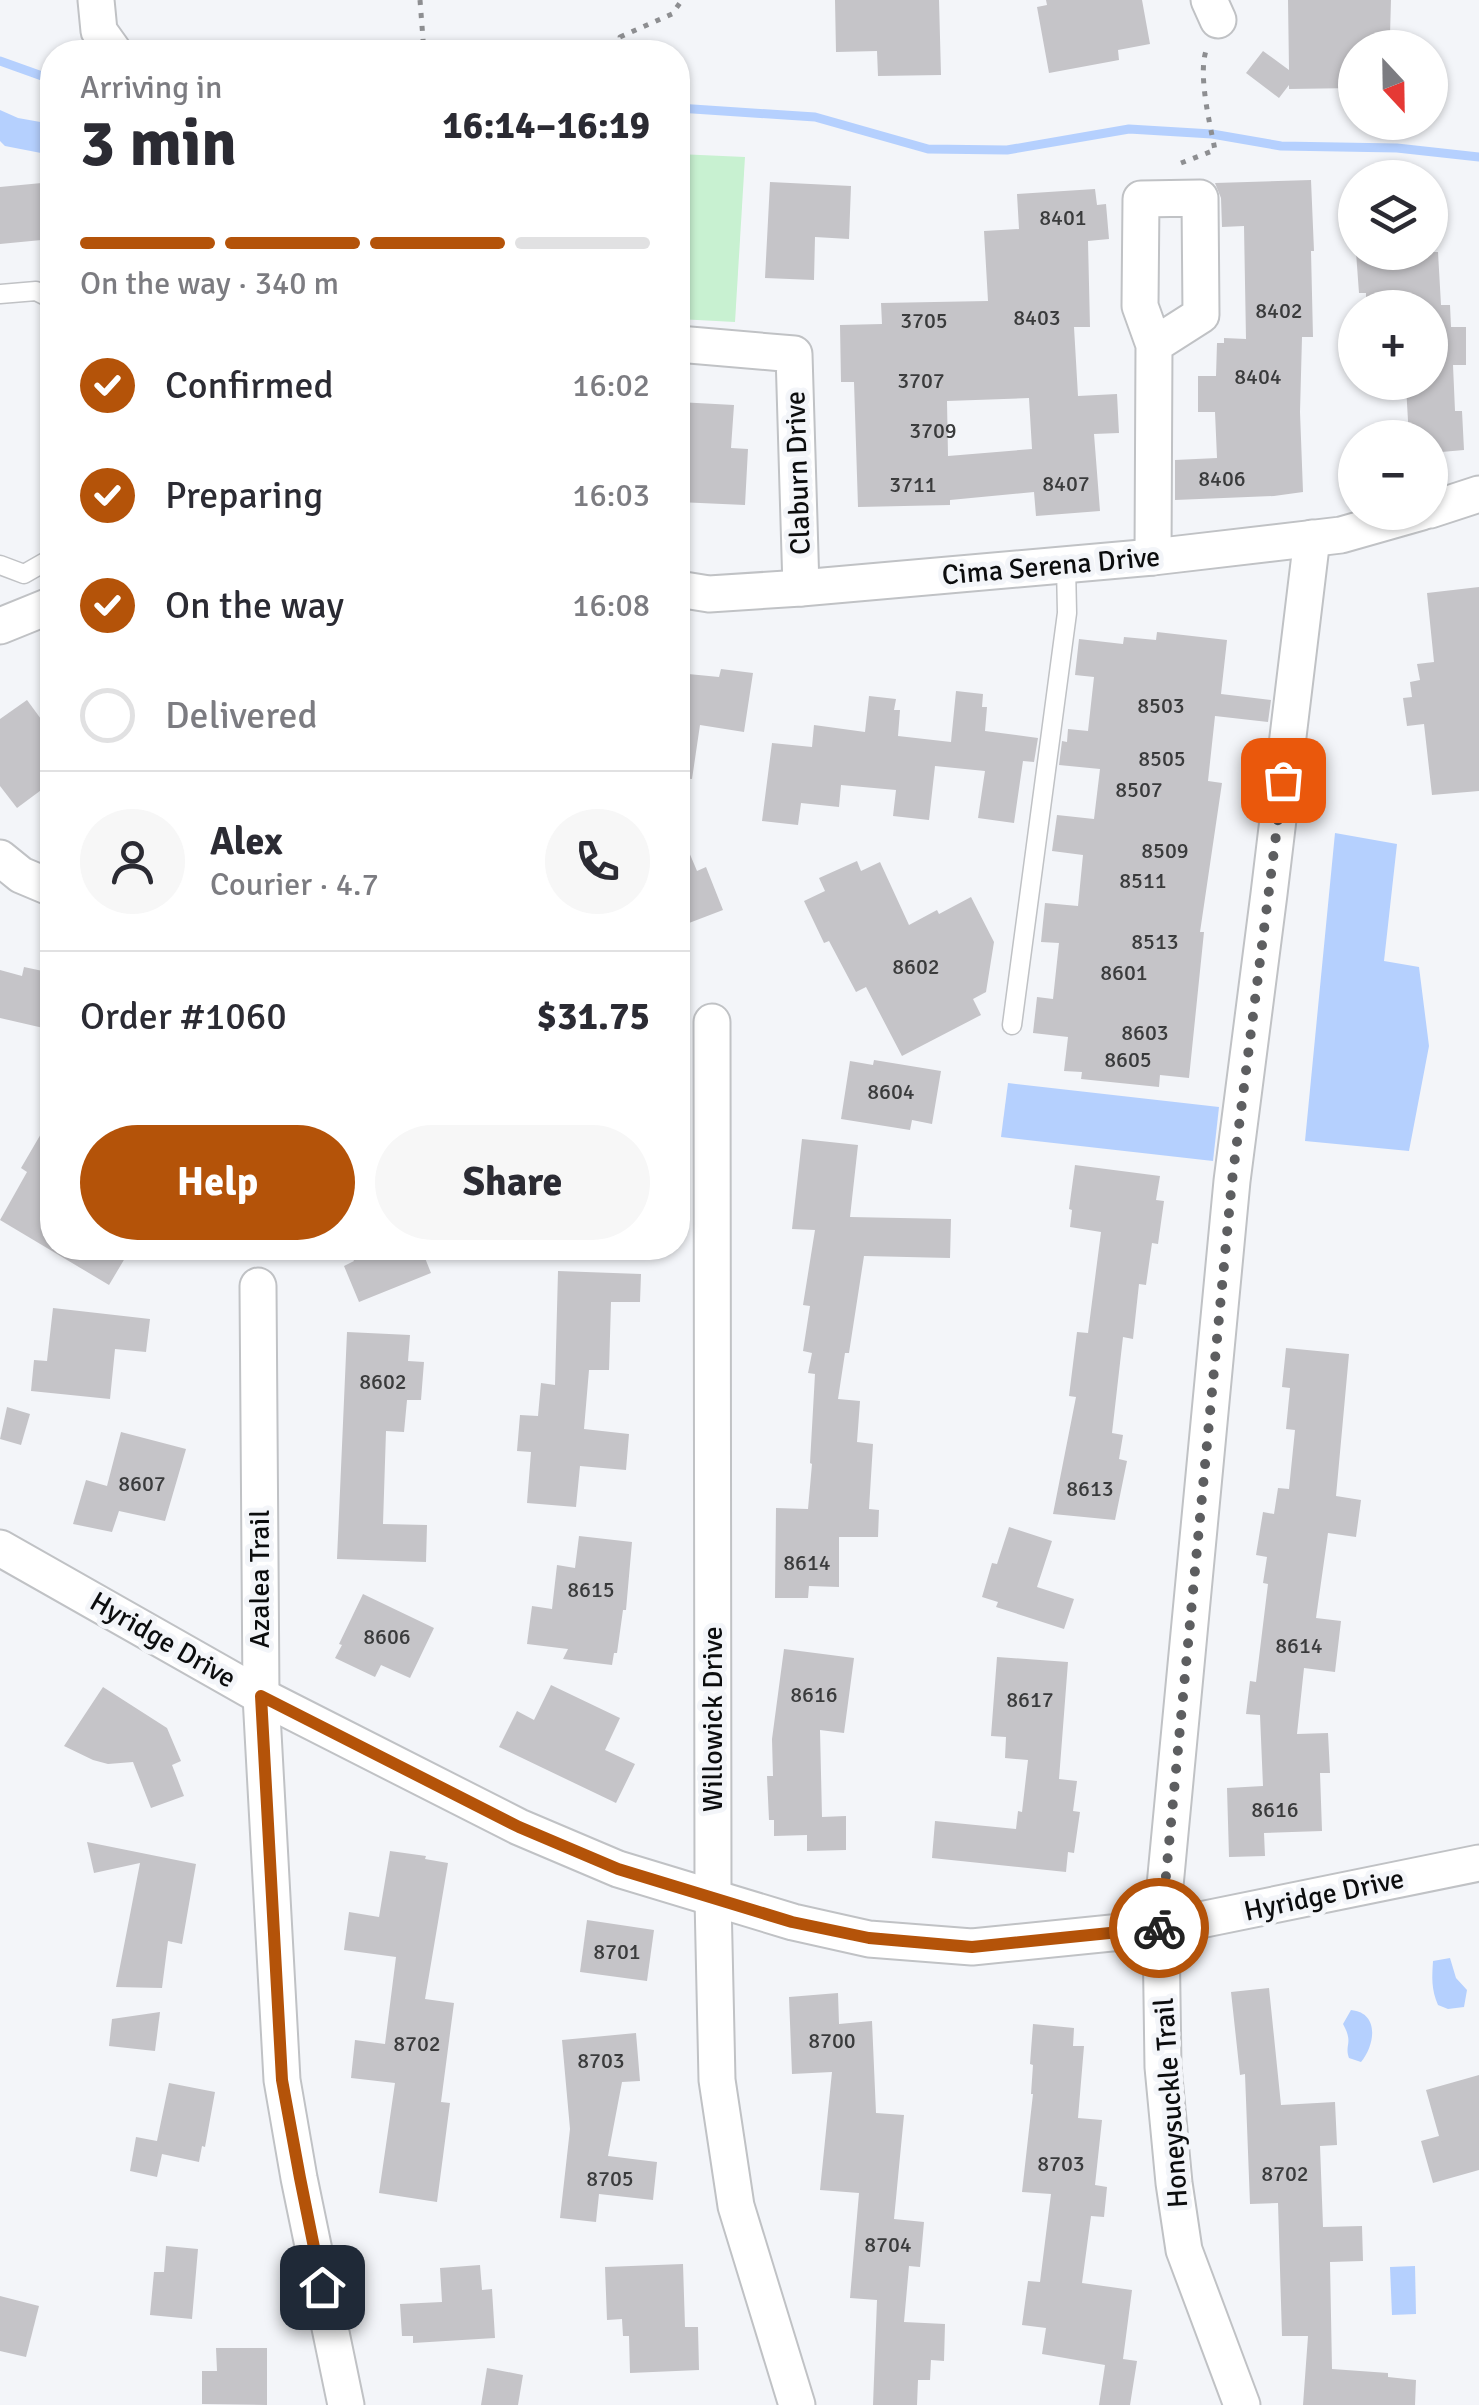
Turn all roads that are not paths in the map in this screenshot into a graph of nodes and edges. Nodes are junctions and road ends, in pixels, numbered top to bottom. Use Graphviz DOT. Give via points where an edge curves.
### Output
graph roads {
  1 [pos="96,0"];
  2 [pos="106,40"];
  3 [pos="40,293"];
  4 [pos="0,294"];
  5 [pos="690,345"];
  6 [pos="1154,345"];
  7 [pos="1479,494"];
  8 [pos="1448,504"];
  9 [pos="1356,530"];
  10 [pos="1312,538"];
  11 [pos="1152,558"];
  12 [pos="0,565"];
  13 [pos="40,565"];
  14 [pos="1066,565"];
  15 [pos="801,588"];
  16 [pos="690,591"];
  17 [pos="40,610"];
  18 [pos="0,626"];
  19 [pos="0,858"];
  20 [pos="40,883"];
  21 [pos="712,1022"];
  22 [pos="1012,1025"];
  23 [pos="258,1286"];
  24 [pos="0,1548"];
  25 [pos="261,1696"];
  26 [pos="1479,1863"];
  27 [pos="714,1898"];
  28 [pos="1161,1928"];
  29 [pos="346,2405"];
  30 [pos="797,2405"];
  31 [pos="1242,2405"];
  1 -- 2 [label="street"];
  3 -- 4 [label="lane"];
  5 -- 15 [label="street, Claburn Drive" via="794,354"];
  6 -- 11 [label="street"];
  7 -- 8 [label="street"];
  9 -- 10 [label="street, Cima Serena Drive"];
  10 -- 11 [label="street, Cima Serena Drive"];
  10 -- 28 [label="street, Honeysuckle Trail" via="1232,1181"];
  11 -- 14 [label="street, Cima Serena Drive"];
  12 -- 13 [label="lane" via="24,574"];
  14 -- 15 [label="street, Cima Serena Drive"];
  14 -- 22 [label="lane" via="1067,613"];
  15 -- 16 [label="street, Cima Serena Drive"];
  17 -- 18 [label="street"];
  19 -- 20 [label="street"];
  21 -- 27 [label="street, Willowick Drive"];
  23 -- 25 [label="street, Azalea Trail"];
  24 -- 25 [label="street, Hyridge Drive"];
  25 -- 27 [label="street, Hyridge Drive" via="519,1827 618,1869"];
  25 -- 29 [label="street, Azalea Trail" via="282,2080"];
  26 -- 28 [label="street, Hyridge Drive"];
  27 -- 28 [label="street, Hyridge Drive" via="869,1938 972,1947"];
  27 -- 30 [label="street, Willowick Drive" via="717,2080 736,2206"];
  28 -- 31 [label="street, Honeysuckle Trail" via="1163,2067 1184,2250"];
}
